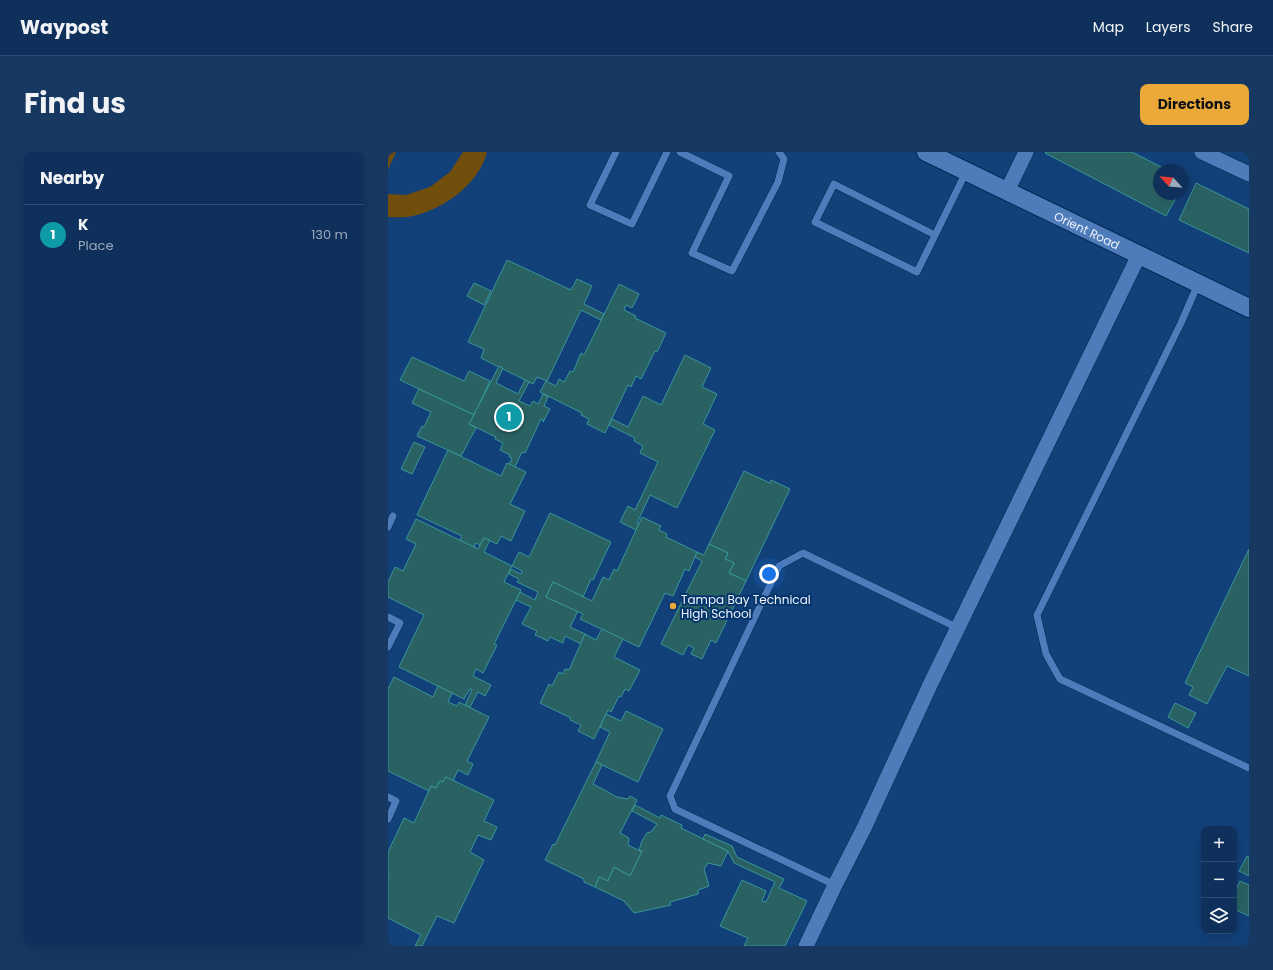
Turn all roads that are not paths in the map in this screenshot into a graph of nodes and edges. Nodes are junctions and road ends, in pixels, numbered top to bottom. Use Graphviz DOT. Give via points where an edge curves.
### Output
graph roads {
  1 [pos="616,152"];
  2 [pos="667,152"];
  3 [pos="680,152"];
  4 [pos="779,152"];
  5 [pos="926,152"];
  6 [pos="1202,152"];
  7 [pos="1025,155"];
  8 [pos="966,172"];
  9 [pos="1249,174"];
  10 [pos="1007,191"];
  11 [pos="936,235"];
  12 [pos="1139,255"];
  13 [pos="1198,283"];
  14 [pos="1249,308"];
  15 [pos="393,516"];
  16 [pos="388,527"];
  17 [pos="388,617"];
  18 [pos="958,628"];
  19 [pos="388,647"];
  20 [pos="1249,768"];
  21 [pos="388,797"];
  22 [pos="388,819"];
  23 [pos="835,885"];
  24 [pos="806,946"];
  1 -- 2 [label="lane" via="590,205 632,224"];
  3 -- 4 [label="lane" via="729,176 692,253 732,272 778,182 784,159"];
  5 -- 8 [label="street, Orient Road"];
  6 -- 9 [label="street"];
  7 -- 10 [label="street"];
  8 -- 10 [label="street, Orient Road"];
  8 -- 11 [label="lane"];
  10 -- 12 [label="street, Orient Road"];
  11 -- 11 [label="lane" via="917,272 815,222 834,184"];
  12 -- 13 [label="street, Orient Road"];
  12 -- 18 [label="street"];
  13 -- 14 [label="street, Orient Road"];
  13 -- 20 [label="lane" via="1038,615 1046,654 1060,679"];
  15 -- 16 [label="lane"];
  17 -- 19 [label="lane" via="400,623"];
  18 -- 23 [label="street"];
  18 -- 23 [label="lane" via="803,553 779,566 670,796 675,810"];
  21 -- 22 [label="lane" via="396,801"];
  23 -- 24 [label="street"];
}
